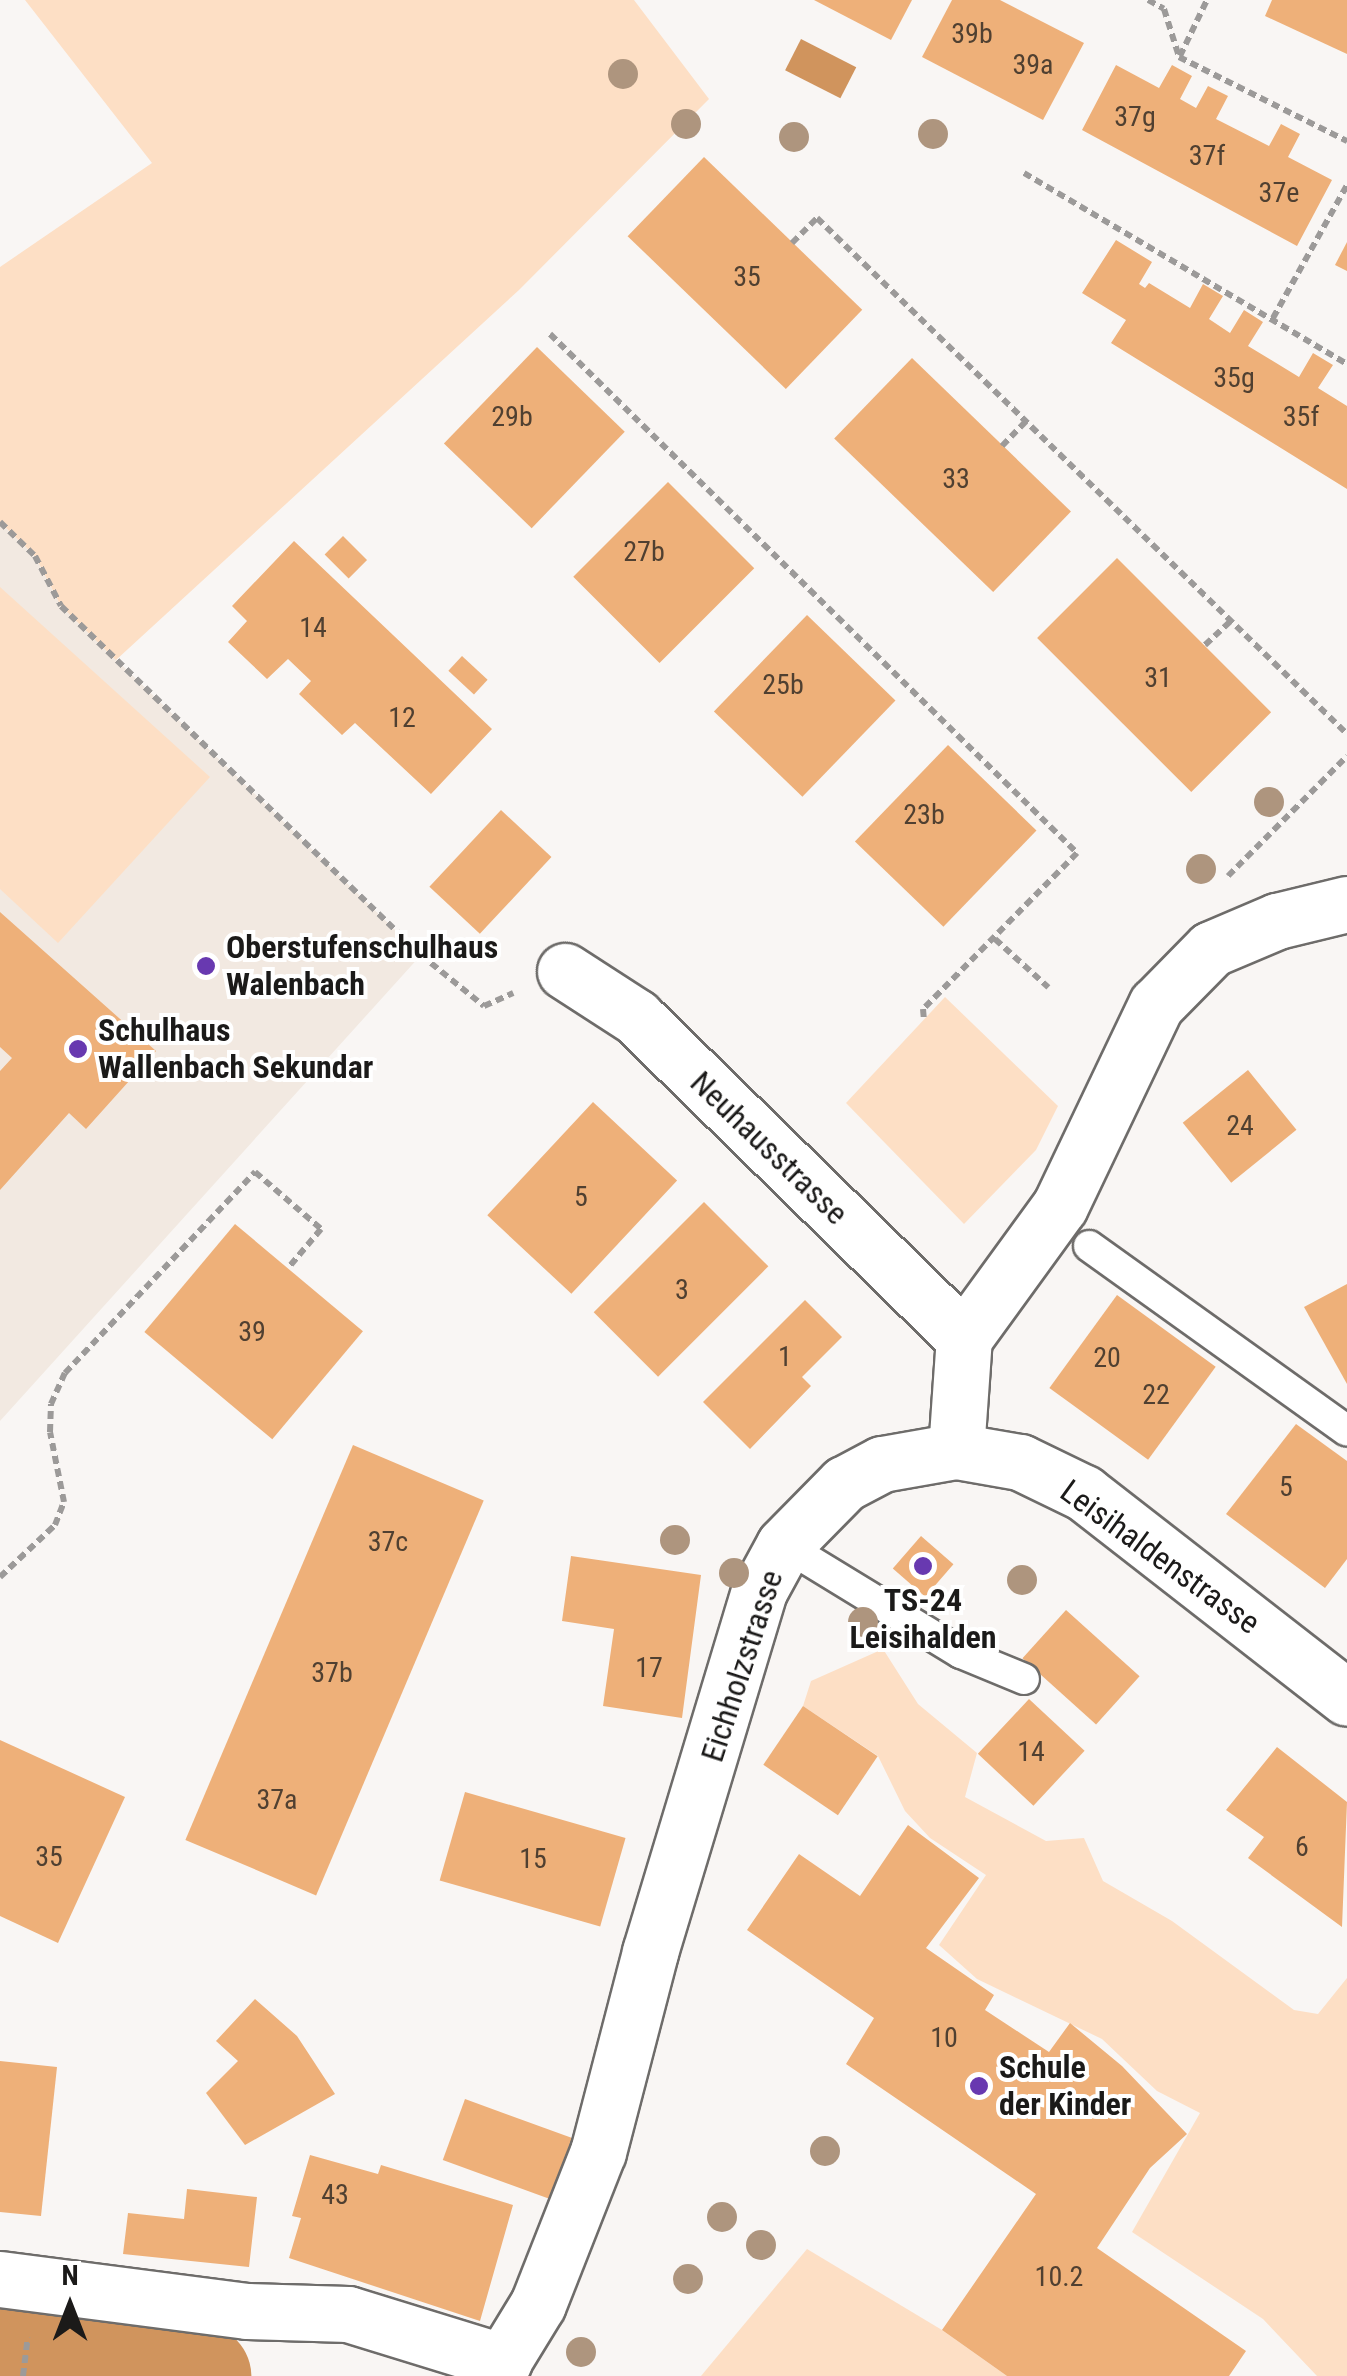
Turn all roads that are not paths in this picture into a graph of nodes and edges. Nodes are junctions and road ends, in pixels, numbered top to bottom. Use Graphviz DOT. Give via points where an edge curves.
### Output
graph roads {
  1 [pos="1347,904"];
  2 [pos="565,971"];
  3 [pos="1090,1246"];
  4 [pos="964,1338"];
  5 [pos="1347,1431"];
  6 [pos="956,1452"];
  7 [pos="784,1546"];
  8 [pos="1024,1679"];
  9 [pos="1347,1698"];
  10 [pos="0,2279"];
  11 [pos="499,2369"];
  1 -- 4 [label="street" via="1277,921 1211,949 1156,1004 1060,1206"];
  2 -- 4 [label="street, Neuhausstrasse" via="636,1017"];
  3 -- 5 [label="lane"];
  4 -- 6 [label="street"];
  6 -- 7 [label="street, Eichholzstrasse" via="882,1464 844,1484"];
  6 -- 9 [label="street, Leisihaldenstrasse" via="1020,1462 1084,1493"];
  7 -- 8 [label="lane" via="961,1653"];
  7 -- 11 [label="street, Eichholzstrasse" via="759,1591 650,1952 598,2152 566,2242"];
  10 -- 11 [label="street" via="231,2310 348,2314"];
}
